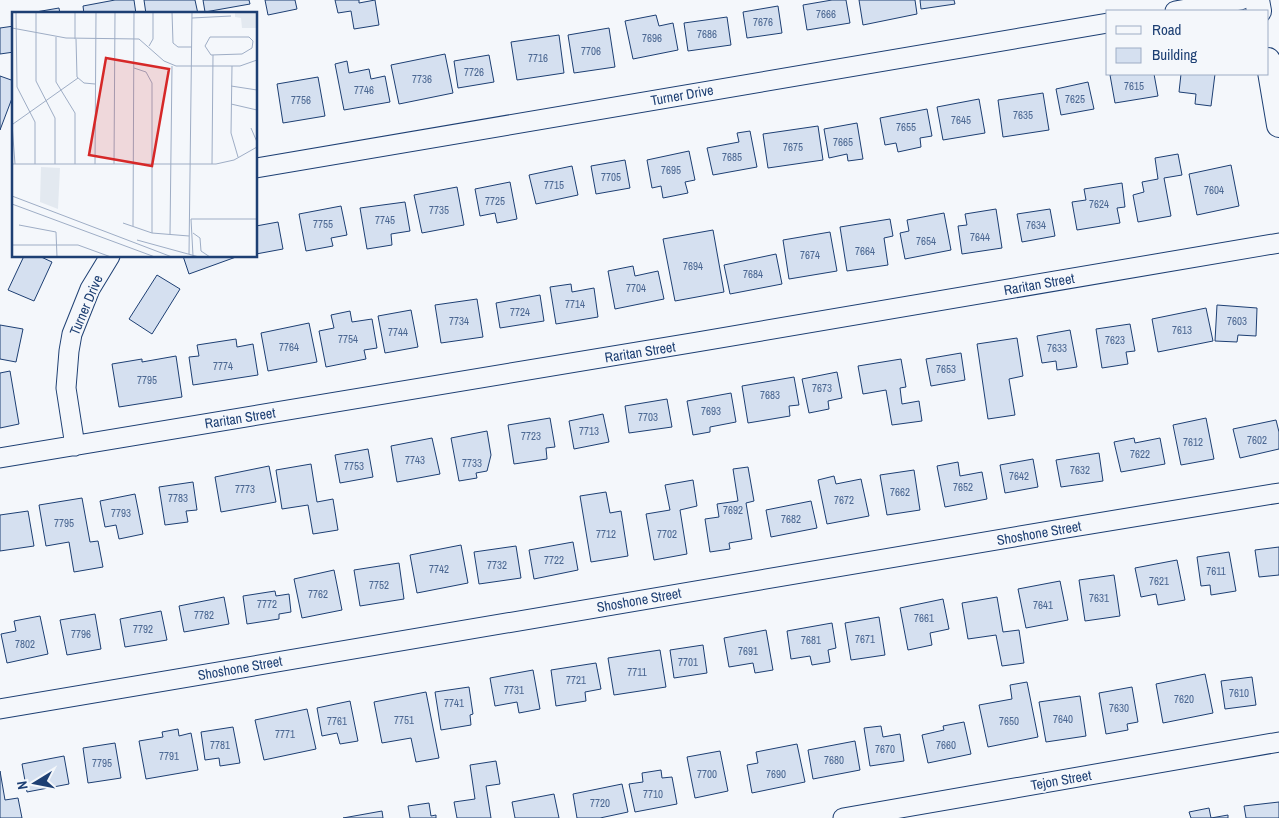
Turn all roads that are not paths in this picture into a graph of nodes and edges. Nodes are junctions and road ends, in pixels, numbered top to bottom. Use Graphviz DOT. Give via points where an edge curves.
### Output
graph roads {
  1 [pos="1241,0"];
  2 [pos="1181,10"];
  3 [pos="1106,23"];
  4 [pos="1269,66"];
  5 [pos="1279,125"];
  6 [pos="258,168"];
  7 [pos="1279,242"];
  8 [pos="109,258"];
  9 [pos="75,446"];
  10 [pos="0,458"];
  11 [pos="1279,493"];
  12 [pos="0,709"];
  13 [pos="1279,742"];
  14 [pos="843,818"];
  1 -- 2 [label="street"];
  3 -- 6 [label="street, Turner Drive"];
  4 -- 5 [label="street"];
  7 -- 9 [label="street, Raritan Street"];
  8 -- 9 [label="street, Turner Drive" via="90,288 72,334 66,388"];
  9 -- 10 [label="street, Raritan Street"];
  11 -- 12 [label="street, Shoshone Street"];
  13 -- 14 [label="street, Tejon Street"];
}
